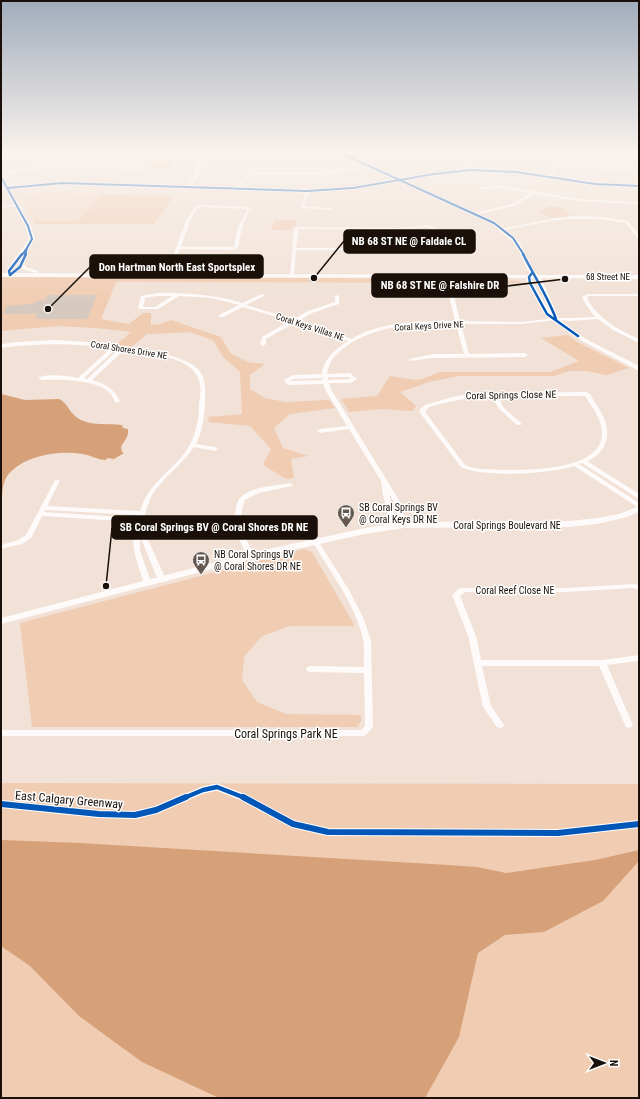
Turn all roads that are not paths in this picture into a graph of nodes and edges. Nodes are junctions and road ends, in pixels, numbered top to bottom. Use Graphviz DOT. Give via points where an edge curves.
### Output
graph roads {
  1 [pos="303,202"];
  2 [pos="449,202"];
  3 [pos="518,202"];
  4 [pos="626,202"];
  5 [pos="639,203"];
  6 [pos="16,205"];
  7 [pos="1,207"];
  8 [pos="330,209"];
  9 [pos="474,214"];
  10 [pos="502,229"];
  11 [pos="639,238"];
  12 [pos="27,248"];
  13 [pos="178,248"];
  14 [pos="294,249"];
  15 [pos="21,264"];
  16 [pos="1,271"];
  17 [pos="17,271"];
  18 [pos="36,271"];
  19 [pos="9,273"];
  20 [pos="168,273"];
  21 [pos="639,273"];
  22 [pos="1,275"];
  23 [pos="292,275"];
  24 [pos="639,277"];
  25 [pos="532,278"];
  26 [pos="178,295"];
  27 [pos="409,295"];
  28 [pos="451,295"];
  29 [pos="496,295"];
  30 [pos="639,295"];
  31 [pos="262,296"];
  32 [pos="337,296"];
  33 [pos="243,306"];
  34 [pos="221,316"];
  35 [pos="596,316"];
  36 [pos="556,319"];
  37 [pos="293,322"];
  38 [pos="458,324"];
  39 [pos="639,341"];
  40 [pos="348,342"];
  41 [pos="263,344"];
  42 [pos="1,346"];
  43 [pos="115,347"];
  44 [pos="123,348"];
  45 [pos="467,355"];
  46 [pos="525,356"];
  47 [pos="411,360"];
  48 [pos="639,369"];
  49 [pos="41,378"];
  50 [pos="324,379"];
  51 [pos="79,380"];
  52 [pos="88,381"];
  53 [pos="494,395"];
  54 [pos="117,401"];
  55 [pos="519,424"];
  56 [pos="351,427"];
  57 [pos="320,431"];
  58 [pos="193,445"];
  59 [pos="215,448"];
  60 [pos="584,462"];
  61 [pos="576,465"];
  62 [pos="57,480"];
  63 [pos="290,485"];
  64 [pos="639,497"];
  65 [pos="639,506"];
  66 [pos="639,509"];
  67 [pos="42,511"];
  68 [pos="142,516"];
  69 [pos="400,526"];
  70 [pos="139,528"];
  71 [pos="315,541"];
  72 [pos="1,547"];
  73 [pos="251,556"];
  74 [pos="162,580"];
  75 [pos="148,584"];
  76 [pos="639,588"];
  77 [pos="1,621"];
  78 [pos="639,658"];
  79 [pos="478,663"];
  80 [pos="602,663"];
  81 [pos="310,669"];
  82 [pos="368,670"];
  83 [pos="500,725"];
  84 [pos="629,725"];
  85 [pos="1,733"];
  1 -- 8 [label="street" via="302,207"];
  2 -- 9 [label="street"];
  3 -- 9 [label="street"];
  4 -- 5 [label="street"];
  6 -- 7 [label="street"];
  6 -- 12 [label="street" via="31,234 32,239"];
  9 -- 10 [label="street"];
  10 -- 11 [label="street" via="586,218 627,222"];
  10 -- 25 [label="street" via="520,248"];
  12 -- 15 [label="street" via="26,258"];
  12 -- 19 [label="street"];
  13 -- 13 [label="street" via="236,248 240,228 249,208 196,207"];
  13 -- 20 [label="street"];
  14 -- 14 [label="street" via="298,228 399,229 427,226 445,235 456,248"];
  14 -- 23 [label="street"];
  15 -- 17 [label="street"];
  15 -- 18 [label="street" via="24,268"];
  16 -- 19 [label="street, 68 Street NE"];
  17 -- 18 [label="street, 68 Street NE"];
  17 -- 19 [label="street"];
  18 -- 20 [label="street, 68 Street NE"];
  19 -- 20 [label="street, 68 Street NE"];
  19 -- 22 [label="street, 68 Street NE"];
  20 -- 23 [label="street, 68 Street NE"];
  21 -- 25 [label="street, 68 Street NE"];
  23 -- 25 [label="street, 68 Street NE"];
  23 -- 25 [label="street, 68 Street NE" via="518,280"];
  24 -- 25 [label="street, 68 Street NE"];
  25 -- 36 [label="street" via="547,314"];
  26 -- 26 [label="street, Coral Keys Villas NE" via="143,297 140,308 156,308"];
  26 -- 33 [label="street, Coral Keys Villas NE" via="219,298"];
  27 -- 28 [label="street"];
  28 -- 29 [label="street"];
  28 -- 38 [label="street"];
  30 -- 35 [label="street" via="584,297"];
  31 -- 33 [label="street"];
  32 -- 37 [label="street" via="337,303 310,312"];
  33 -- 34 [label="street"];
  33 -- 37 [label="street, Coral Keys Villas NE"];
  35 -- 36 [label="street, Coral Keys Drive NE"];
  35 -- 39 [label="street" via="614,329"];
  36 -- 38 [label="street, Coral Keys Drive NE" via="522,323"];
  36 -- 48 [label="street" via="584,340"];
  37 -- 40 [label="street, Coral Keys Villas NE"];
  37 -- 41 [label="street" via="264,338"];
  38 -- 40 [label="street, Coral Keys Drive NE" via="399,326 377,330"];
  38 -- 45 [label="street"];
  40 -- 50 [label="street, Coral Keys Drive NE" via="332,355"];
  42 -- 43 [label="street, Coral Shores Drive NE" via="54,341"];
  43 -- 44 [label="street, Coral Shores Drive NE"];
  43 -- 51 [label="street"];
  44 -- 52 [label="street"];
  44 -- 58 [label="street, Coral Shores Drive NE" via="169,354 194,369 200,376 200,419"];
  45 -- 46 [label="street"];
  45 -- 47 [label="street" via="433,356"];
  49 -- 51 [label="street"];
  50 -- 50 [label="street" via="293,377 287,380 289,383"];
  50 -- 56 [label="street"];
  51 -- 52 [label="street"];
  52 -- 54 [label="street" via="112,390"];
  53 -- 55 [label="street" via="501,408"];
  53 -- 60 [label="street, Coral Springs Close NE" via="587,394 603,425 605,435 599,449"];
  53 -- 61 [label="street, Coral Springs Close NE" via="454,398 422,409 463,466 479,471 536,471"];
  56 -- 57 [label="street"];
  56 -- 69 [label="street" via="384,479 386,495"];
  58 -- 59 [label="street"];
  58 -- 68 [label="street, Coral Shores Drive NE" via="152,490"];
  60 -- 61 [label="street, Coral Springs Close NE"];
  60 -- 64 [label="street"];
  61 -- 65 [label="street"];
  62 -- 67 [label="street"];
  63 -- 73 [label="street" via="258,492 242,499 237,514 237,526"];
  66 -- 69 [label="street, Coral Springs Boulevard NE" via="609,518 569,524"];
  67 -- 68 [label="street"];
  67 -- 72 [label="street" via="29,536 20,542"];
  68 -- 70 [label="street, Coral Shores Drive NE"];
  69 -- 71 [label="street, Coral Springs Boulevard NE"];
  70 -- 74 [label="street"];
  70 -- 75 [label="street, Coral Shores Drive NE" via="136,540"];
  71 -- 73 [label="street, Coral Springs Boulevard NE"];
  71 -- 82 [label="street, Coral Springs Park NE" via="358,613 367,641"];
  73 -- 74 [label="street, Coral Springs Boulevard NE"];
  74 -- 75 [label="street, Coral Springs Boulevard NE"];
  75 -- 77 [label="street, Coral Springs Boulevard NE"];
  76 -- 79 [label="street, Coral Reef Close NE" via="633,586 566,590 463,590 456,595 472,636"];
  78 -- 80 [label="street"];
  79 -- 80 [label="street"];
  79 -- 83 [label="street" via="487,707"];
  80 -- 84 [label="street"];
  81 -- 82 [label="street"];
  82 -- 85 [label="street, Coral Springs Park NE" via="369,727 363,733"];
}
